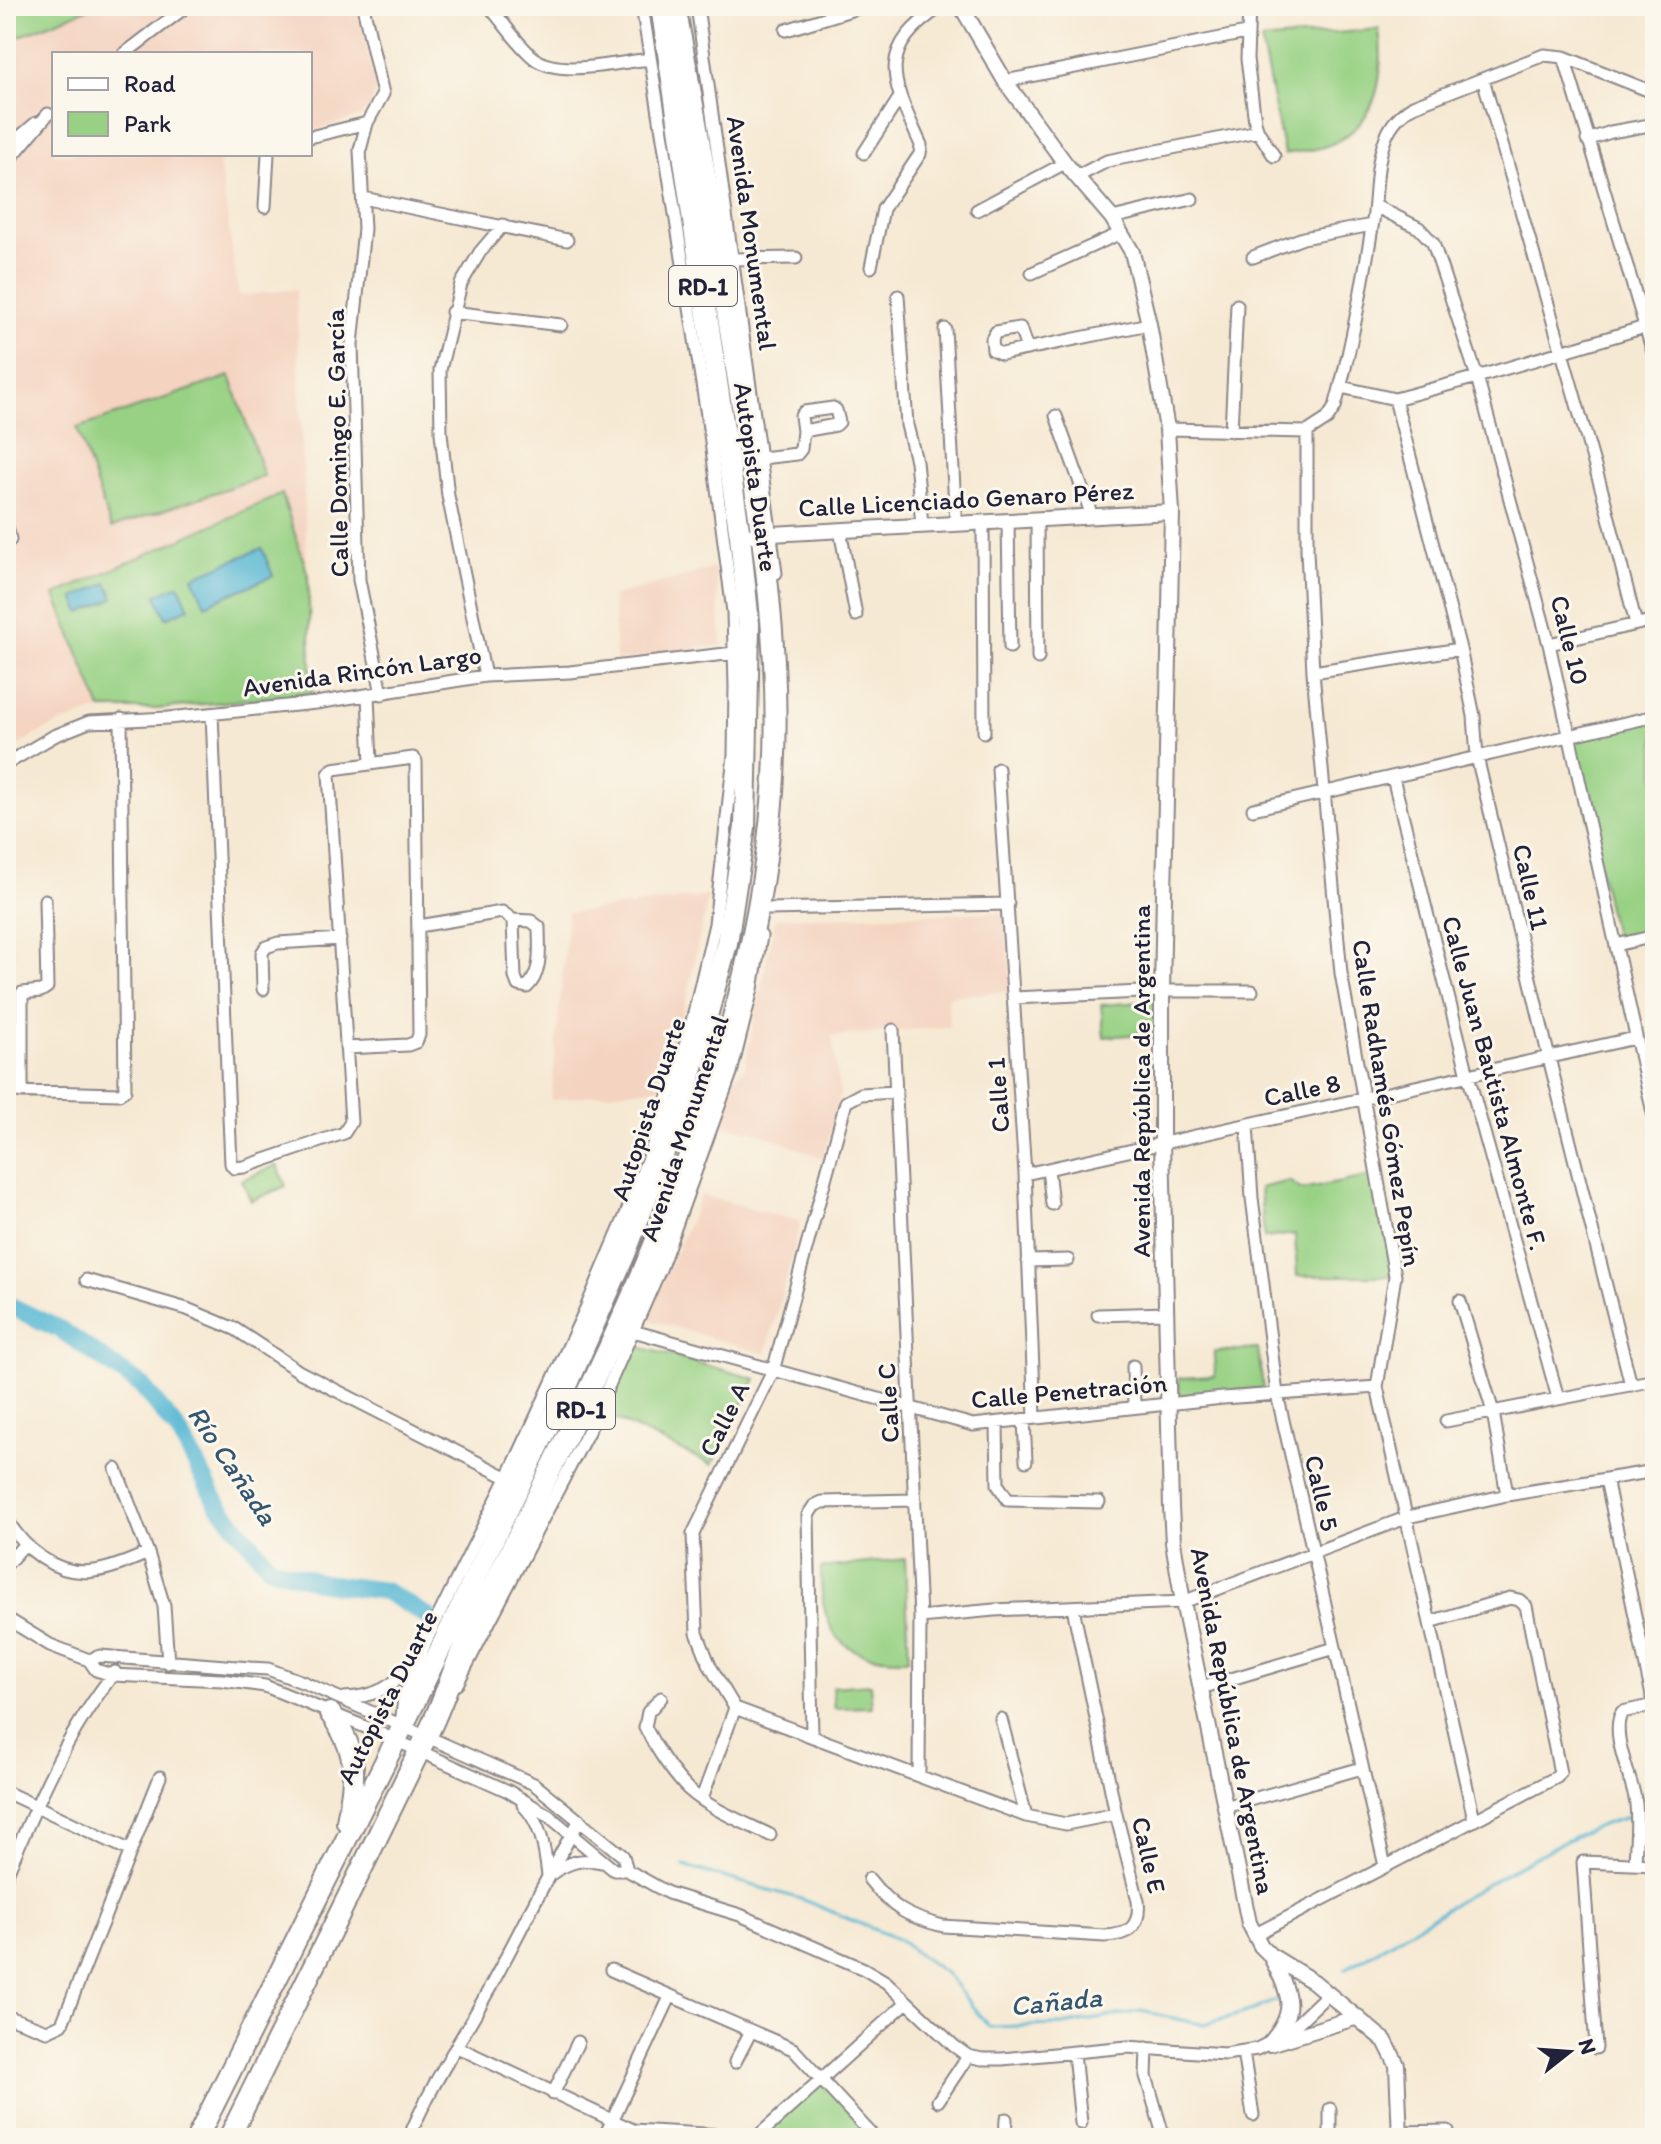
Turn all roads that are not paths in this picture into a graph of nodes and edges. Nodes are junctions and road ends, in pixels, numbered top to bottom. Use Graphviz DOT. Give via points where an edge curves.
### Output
graph roads {
  1 [pos="187,6"];
  2 [pos="363,6"];
  3 [pos="489,6"];
  4 [pos="642,6"];
  5 [pos="661,6"];
  6 [pos="675,6"];
  7 [pos="697,6"];
  8 [pos="864,6"];
  9 [pos="942,6"];
  10 [pos="961,6"];
  11 [pos="1249,6"];
  12 [pos="786,30"];
  13 [pos="1246,33"];
  14 [pos="127,52"];
  15 [pos="1564,57"];
  16 [pos="650,59"];
  17 [pos="1483,79"];
  18 [pos="1005,81"];
  19 [pos="1654,93"];
  20 [pos="900,97"];
  21 [pos="51,112"];
  22 [pos="367,123"];
  23 [pos="1655,124"];
  24 [pos="1258,131"];
  25 [pos="312,137"];
  26 [pos="1587,140"];
  27 [pos="6,149"];
  28 [pos="864,153"];
  29 [pos="268,156"];
  30 [pos="1274,156"];
  31 [pos="1065,163"];
  32 [pos="6,164"];
  33 [pos="1076,177"];
  34 [pos="363,198"];
  35 [pos="1192,199"];
  36 [pos="1375,206"];
  37 [pos="265,207"];
  38 [pos="977,210"];
  39 [pos="1112,218"];
  40 [pos="503,225"];
  41 [pos="1372,225"];
  42 [pos="1121,233"];
  43 [pos="567,240"];
  44 [pos="1253,257"];
  45 [pos="796,258"];
  46 [pos="733,259"];
  47 [pos="871,267"];
  48 [pos="1032,273"];
  49 [pos="898,296"];
  50 [pos="1237,305"];
  51 [pos="452,312"];
  52 [pos="1149,324"];
  53 [pos="561,325"];
  54 [pos="1651,325"];
  55 [pos="945,329"];
  56 [pos="1027,349"];
  57 [pos="1562,352"];
  58 [pos="1655,359"];
  59 [pos="1477,377"];
  60 [pos="1341,387"];
  61 [pos="1395,399"];
  62 [pos="1056,416"];
  63 [pos="1167,429"];
  64 [pos="803,431"];
  65 [pos="1231,431"];
  66 [pos="1307,432"];
  67 [pos="761,458"];
  68 [pos="1172,512"];
  69 [pos="1092,516"];
  70 [pos="1037,519"];
  71 [pos="6,521"];
  72 [pos="1008,521"];
  73 [pos="983,522"];
  74 [pos="956,523"];
  75 [pos="922,525"];
  76 [pos="840,530"];
  77 [pos="768,534"];
  78 [pos="740,536"];
  79 [pos="10,540"];
  80 [pos="856,615"];
  81 [pos="1655,620"];
  82 [pos="1636,624"];
  83 [pos="1549,644"];
  84 [pos="1010,647"];
  85 [pos="1460,649"];
  86 [pos="734,653"];
  87 [pos="1038,658"];
  88 [pos="1313,672"];
  89 [pos="485,676"];
  90 [pos="382,694"];
  91 [pos="368,696"];
  92 [pos="212,714"];
  93 [pos="1655,716"];
  94 [pos="121,719"];
  95 [pos="747,732"];
  96 [pos="984,732"];
  97 [pos="1571,735"];
  98 [pos="734,755"];
  99 [pos="1477,757"];
  100 [pos="371,763"];
  101 [pos="6,764"];
  102 [pos="998,769"];
  103 [pos="1393,778"];
  104 [pos="745,791"];
  105 [pos="1324,794"];
  106 [pos="1253,809"];
  107 [pos="45,900"];
  108 [pos="1008,904"];
  109 [pos="767,909"];
  110 [pos="513,920"];
  111 [pos="419,926"];
  112 [pos="1655,936"];
  113 [pos="340,939"];
  114 [pos="1616,945"];
  115 [pos="263,989"];
  116 [pos="1162,991"];
  117 [pos="1252,991"];
  118 [pos="1014,998"];
  119 [pos="893,1030"];
  120 [pos="1635,1038"];
  121 [pos="346,1048"];
  122 [pos="1549,1058"];
  123 [pos="1468,1075"];
  124 [pos="6,1091"];
  125 [pos="22,1092"];
  126 [pos="895,1092"];
  127 [pos="1363,1099"];
  128 [pos="1655,1122"];
  129 [pos="1247,1125"];
  130 [pos="1162,1142"];
  131 [pos="668,1146"];
  132 [pos="1048,1169"];
  133 [pos="646,1174"];
  134 [pos="1025,1174"];
  135 [pos="1052,1204"];
  136 [pos="1068,1260"];
  137 [pos="1028,1261"];
  138 [pos="86,1280"];
  139 [pos="1460,1301"];
  140 [pos="1167,1313"];
  141 [pos="1098,1315"];
  142 [pos="633,1331"];
  143 [pos="1133,1366"];
  144 [pos="773,1371"];
  145 [pos="1655,1380"];
  146 [pos="1631,1385"];
  147 [pos="1377,1387"];
  148 [pos="1277,1394"];
  149 [pos="1558,1398"];
  150 [pos="1170,1403"];
  151 [pos="1134,1407"];
  152 [pos="910,1409"];
  153 [pos="1493,1412"];
  154 [pos="1030,1419"];
  155 [pos="1446,1421"];
  156 [pos="997,1423"];
  157 [pos="1026,1461"];
  158 [pos="116,1469"];
  159 [pos="1655,1471"];
  160 [pos="1606,1479"];
  161 [pos="506,1495"];
  162 [pos="1507,1495"];
  163 [pos="915,1500"];
  164 [pos="1099,1502"];
  165 [pos="1408,1517"];
  166 [pos="6,1518"];
  167 [pos="24,1545"];
  168 [pos="148,1553"];
  169 [pos="1313,1553"];
  170 [pos="6,1565"];
  171 [pos="1183,1602"];
  172 [pos="1073,1608"];
  173 [pos="920,1617"];
  174 [pos="6,1618"];
  175 [pos="1430,1622"];
  176 [pos="426,1641"];
  177 [pos="1335,1648"];
  178 [pos="125,1659"];
  179 [pos="89,1660"];
  180 [pos="168,1663"];
  181 [pos="112,1675"];
  182 [pos="305,1683"];
  183 [pos="1201,1688"];
  184 [pos="661,1698"];
  185 [pos="299,1699"];
  186 [pos="335,1705"];
  187 [pos="1654,1705"];
  188 [pos="735,1708"];
  189 [pos="1001,1719"];
  190 [pos="399,1733"];
  191 [pos="812,1736"];
  192 [pos="423,1743"];
  193 [pos="1362,1768"];
  194 [pos="919,1774"];
  195 [pos="160,1777"];
  196 [pos="508,1791"];
  197 [pos="6,1792"];
  198 [pos="702,1798"];
  199 [pos="36,1804"];
  200 [pos="1225,1807"];
  201 [pos="1116,1814"];
  202 [pos="1026,1816"];
  203 [pos="1474,1819"];
  204 [pos="580,1820"];
  205 [pos="571,1835"];
  206 [pos="770,1835"];
  207 [pos="344,1842"];
  208 [pos="131,1851"];
  209 [pos="1635,1862"];
  210 [pos="606,1863"];
  211 [pos="1655,1865"];
  212 [pos="1385,1866"];
  213 [pos="627,1870"];
  214 [pos="6,1876"];
  215 [pos="548,1876"];
  216 [pos="869,1879"];
  217 [pos="1254,1935"];
  218 [pos="1270,1955"];
  219 [pos="611,1970"];
  220 [pos="1327,1995"];
  221 [pos="670,1997"];
  222 [pos="907,2002"];
  223 [pos="6,2016"];
  224 [pos="1358,2017"];
  225 [pos="751,2031"];
  226 [pos="578,2042"];
  227 [pos="1269,2044"];
  228 [pos="457,2047"];
  229 [pos="1147,2048"];
  230 [pos="1596,2048"];
  231 [pos="1243,2052"];
  232 [pos="1074,2053"];
  233 [pos="968,2056"];
  234 [pos="735,2062"];
  235 [pos="822,2077"];
  236 [pos="553,2094"];
  237 [pos="938,2101"];
  238 [pos="1330,2109"];
  239 [pos="1253,2115"];
  240 [pos="1006,2119"];
  241 [pos="612,2120"];
  242 [pos="1081,2123"];
  243 [pos="1448,2131"];
  244 [pos="1400,2135"];
  245 [pos="758,2137"];
  246 [pos="197,2138"];
  247 [pos="229,2138"];
  248 [pos="409,2138"];
  249 [pos="604,2138"];
  250 [pos="875,2138"];
  251 [pos="1005,2138"];
  252 [pos="1164,2138"];
  253 [pos="1330,2138"];
  1 -- 14 [label="street"];
  2 -- 22 [label="street, Calle Domingo E. García" via="383,94"];
  3 -- 16 [label="street" via="543,65 558,69"];
  4 -- 16 [label="street, Avenida Monumental"];
  5 -- 78 [label="highway, Autopista Duarte / RD-1"];
  6 -- 77 [label="highway, Autopista Duarte / RD-1"];
  7 -- 46 [label="street, Avenida Monumental"];
  8 -- 12 [label="street"];
  9 -- 20 [label="street" via="923,18 900,49 893,72"];
  10 -- 18 [label="main road, Avenida República de Argentina"];
  11 -- 13 [label="street"];
  13 -- 18 [label="street"];
  13 -- 24 [label="street"];
  15 -- 17 [label="street" via="1544,55"];
  15 -- 19 [label="street"];
  15 -- 26 [label="street"];
  16 -- 86 [label="street, Avenida Monumental" via="717,481"];
  17 -- 36 [label="street" via="1397,117 1378,163"];
  17 -- 57 [label="street"];
  18 -- 31 [label="main road, Avenida República de Argentina"];
  20 -- 28 [label="street"];
  20 -- 47 [label="street" via="920,154 883,209"];
  21 -- 27 [label="street"];
  21 -- 32 [label="street"];
  22 -- 25 [label="street"];
  22 -- 34 [label="street, Calle Domingo E. García" via="360,150"];
  23 -- 26 [label="street"];
  24 -- 30 [label="street"];
  24 -- 33 [label="street" via="1107,161"];
  26 -- 54 [label="street"];
  29 -- 37 [label="street"];
  31 -- 33 [label="main road, Avenida República de Argentina"];
  31 -- 38 [label="street"];
  33 -- 39 [label="main road, Avenida República de Argentina"];
  34 -- 40 [label="street"];
  34 -- 90 [label="street, Calle Domingo E. García" via="352,344 358,571"];
  35 -- 39 [label="street"];
  36 -- 41 [label="street"];
  36 -- 59 [label="street, Calle 10" via="1419,228 1433,243"];
  39 -- 42 [label="main road, Avenida República de Argentina"];
  40 -- 43 [label="street"];
  40 -- 51 [label="street" via="471,265"];
  41 -- 44 [label="street" via="1303,238"];
  41 -- 60 [label="street"];
  42 -- 48 [label="street"];
  42 -- 52 [label="main road, Avenida República de Argentina" via="1132,252"];
  45 -- 46 [label="street"];
  46 -- 67 [label="street, Avenida Monumental"];
  49 -- 75 [label="street" via="907,425"];
  50 -- 65 [label="street"];
  51 -- 53 [label="street"];
  51 -- 89 [label="street" via="440,370 441,433 448,496"];
  52 -- 56 [label="street"];
  52 -- 63 [label="main road, Avenida República de Argentina"];
  54 -- 57 [label="street"];
  54 -- 58 [label="street"];
  55 -- 74 [label="street"];
  57 -- 59 [label="street"];
  57 -- 82 [label="street"];
  59 -- 61 [label="street"];
  59 -- 83 [label="street, Calle 10"];
  60 -- 61 [label="street"];
  60 -- 66 [label="street" via="1327,419"];
  61 -- 85 [label="street, Calle 11"];
  62 -- 69 [label="street"];
  63 -- 65 [label="street"];
  63 -- 68 [label="main road, Avenida República de Argentina"];
  64 -- 67 [label="street" via="797,454"];
  65 -- 66 [label="street"];
  66 -- 88 [label="street, Calle Radhamés Gómez Pepín"];
  67 -- 77 [label="street, Avenida Monumental"];
  68 -- 69 [label="main road, Calle Licenciado Genaro Pérez"];
  68 -- 116 [label="main road, Avenida República de Argentina"];
  69 -- 70 [label="main road, Calle Licenciado Genaro Pérez"];
  70 -- 72 [label="main road, Calle Licenciado Genaro Pérez"];
  70 -- 87 [label="street"];
  71 -- 79 [label="street"];
  72 -- 73 [label="main road, Calle Licenciado Genaro Pérez"];
  72 -- 84 [label="street"];
  73 -- 74 [label="main road, Calle Licenciado Genaro Pérez"];
  73 -- 96 [label="street"];
  74 -- 75 [label="main road, Calle Licenciado Genaro Pérez"];
  75 -- 76 [label="main road, Calle Licenciado Genaro Pérez"];
  76 -- 77 [label="main road, Calle Licenciado Genaro Pérez"];
  76 -- 80 [label="street"];
  77 -- 78 [label="main road, Calle Licenciado Genaro Pérez"];
  77 -- 109 [label="street, Avenida Monumental" via="783,679 783,735"];
  77 -- 192 [label="highway, Autopista Duarte / RD-1" via="773,790 745,968 718,1076 625,1316 464,1645"];
  78 -- 95 [label="highway, Autopista Duarte / RD-1" via="749,624"];
  81 -- 82 [label="street"];
  82 -- 83 [label="street"];
  83 -- 97 [label="street, Calle 10"];
  85 -- 88 [label="street"];
  85 -- 99 [label="street, Calle 11"];
  86 -- 89 [label="street, Avenida Rincón Largo"];
  86 -- 98 [label="street, Avenida Monumental"];
  88 -- 105 [label="street, Calle Radhamés Gómez Pepín"];
  89 -- 90 [label="street, Avenida Rincón Largo"];
  90 -- 91 [label="street, Avenida Rincón Largo"];
  91 -- 92 [label="street, Avenida Rincón Largo"];
  91 -- 100 [label="street"];
  92 -- 94 [label="street, Avenida Rincón Largo"];
  92 -- 121 [label="street" via="234,1168 349,1129"];
  93 -- 97 [label="street"];
  94 -- 101 [label="street, Avenida Rincón Largo" via="89,722"];
  94 -- 125 [label="street" via="125,1088 122,1094"];
  95 -- 98 [label="highway"];
  95 -- 104 [label="highway, Autopista Duarte / RD-1"];
  97 -- 99 [label="street"];
  97 -- 114 [label="street, Calle 10"];
  98 -- 104 [label="highway"];
  98 -- 133 [label="street, Avenida Monumental" via="703,985"];
  99 -- 103 [label="street"];
  99 -- 122 [label="street, Calle 11"];
  100 -- 111 [label="street" via="416,761"];
  100 -- 113 [label="street" via="329,774"];
  102 -- 108 [label="street, Calle 1"];
  103 -- 105 [label="street"];
  103 -- 123 [label="street, Calle Juan Bautista Almonte F."];
  104 -- 131 [label="highway, Autopista Duarte / RD-1" via="745,827 727,943"];
  105 -- 106 [label="street"];
  105 -- 127 [label="street, Calle Radhamés Gómez Pepín" via="1341,973"];
  107 -- 125 [label="street" via="47,987 22,993"];
  108 -- 109 [label="street"];
  108 -- 118 [label="street, Calle 1"];
  109 -- 142 [label="street, Avenida Monumental" via="731,1073"];
  110 -- 110 [label="street" via="515,977 518,985 527,987 539,965 539,927"];
  110 -- 111 [label="street" via="502,912"];
  111 -- 121 [label="street" via="418,1039 408,1045"];
  112 -- 114 [label="street"];
  113 -- 115 [label="street" via="266,947"];
  113 -- 121 [label="street"];
  114 -- 120 [label="street, Calle 10"];
  116 -- 117 [label="street"];
  116 -- 118 [label="street"];
  116 -- 130 [label="main road, Avenida República de Argentina"];
  118 -- 134 [label="street, Calle 1"];
  119 -- 126 [label="street, Calle C"];
  120 -- 122 [label="street, Calle 8"];
  120 -- 128 [label="street, Calle 10"];
  122 -- 123 [label="street, Calle 8"];
  122 -- 146 [label="street, Calle 11"];
  123 -- 127 [label="street, Calle 8"];
  123 -- 149 [label="street, Calle Juan Bautista Almonte F."];
  124 -- 125 [label="street"];
  126 -- 144 [label="street, Calle A" via="861,1094 846,1102"];
  126 -- 152 [label="street, Calle C"];
  127 -- 129 [label="street, Calle 8"];
  127 -- 147 [label="street, Calle Radhamés Gómez Pepín" via="1395,1276"];
  129 -- 130 [label="street, Calle 8"];
  129 -- 148 [label="street, Calle 5"];
  130 -- 132 [label="street, Calle 8"];
  130 -- 140 [label="main road, Avenida República de Argentina"];
  131 -- 133 [label="highway, Autopista Duarte / RD-1"];
  131 -- 133 [label="highway"];
  132 -- 134 [label="street, Calle 8"];
  132 -- 135 [label="street"];
  133 -- 161 [label="highway, Autopista Duarte / RD-1" via="625,1254"];
  134 -- 137 [label="street, Calle 1"];
  136 -- 137 [label="street"];
  137 -- 154 [label="street, Calle 1"];
  138 -- 161 [label="street" via="187,1309 235,1329"];
  139 -- 153 [label="street"];
  140 -- 141 [label="street"];
  140 -- 150 [label="main road, Avenida República de Argentina"];
  142 -- 144 [label="street, Calle Penetración"];
  142 -- 192 [label="street, Avenida Monumental" via="520,1567"];
  143 -- 151 [label="street"];
  144 -- 152 [label="street, Calle Penetración"];
  144 -- 188 [label="street, Calle A" via="693,1534 697,1633"];
  145 -- 146 [label="street"];
  146 -- 149 [label="street"];
  147 -- 148 [label="street, Calle Penetración"];
  147 -- 165 [label="street, Calle Radhamés Gómez Pepín"];
  148 -- 150 [label="street, Calle Penetración"];
  148 -- 169 [label="street, Calle 5"];
  149 -- 153 [label="street"];
  150 -- 151 [label="street, Calle Penetración"];
  150 -- 171 [label="main road, Avenida República de Argentina" via="1173,1542"];
  151 -- 154 [label="street, Calle Penetración"];
  152 -- 156 [label="street, Calle Penetración" via="965,1424"];
  152 -- 163 [label="street, Calle C"];
  153 -- 155 [label="street"];
  153 -- 162 [label="street"];
  154 -- 156 [label="street, Calle Penetración"];
  154 -- 157 [label="street, Calle 1"];
  156 -- 164 [label="street" via="998,1485 1008,1500"];
  158 -- 168 [label="street"];
  159 -- 160 [label="street"];
  160 -- 162 [label="street"];
  160 -- 187 [label="street"];
  161 -- 176 [label="street"];
  161 -- 190 [label="highway, Autopista Duarte / RD-1"];
  162 -- 165 [label="street"];
  163 -- 173 [label="street, Calle C"];
  163 -- 191 [label="street" via="822,1502 808,1515"];
  165 -- 169 [label="street"];
  165 -- 175 [label="street, Calle Radhamés Gómez Pepín"];
  166 -- 167 [label="street"];
  167 -- 168 [label="street" via="78,1572"];
  167 -- 170 [label="street"];
  168 -- 180 [label="street" via="164,1606"];
  169 -- 171 [label="street"];
  169 -- 177 [label="street, Calle 5"];
  171 -- 172 [label="street"];
  171 -- 183 [label="main road, Avenida República de Argentina"];
  172 -- 173 [label="street"];
  172 -- 201 [label="street, Calle E"];
  173 -- 194 [label="street, Calle C"];
  174 -- 179 [label="street" via="50,1645"];
  175 -- 203 [label="street, Calle Radhamés Gómez Pepín"];
  175 -- 203 [label="street" via="1510,1598 1526,1606 1560,1773"];
  176 -- 186 [label="street" via="394,1684"];
  176 -- 190 [label="street" via="404,1697"];
  177 -- 183 [label="street"];
  177 -- 193 [label="street, Calle 5"];
  178 -- 179 [label="street"];
  178 -- 180 [label="street"];
  178 -- 181 [label="street"];
  179 -- 181 [label="street" via="96,1670"];
  180 -- 182 [label="street" via="268,1669"];
  181 -- 185 [label="street" via="248,1682"];
  181 -- 199 [label="street" via="87,1708"];
  182 -- 185 [label="street"];
  182 -- 186 [label="street"];
  183 -- 200 [label="main road, Avenida República de Argentina"];
  184 -- 198 [label="street" via="648,1712 645,1727 680,1780"];
  185 -- 186 [label="street"];
  186 -- 190 [label="street"];
  186 -- 190 [label="street"];
  186 -- 207 [label="highway" via="354,1759"];
  187 -- 209 [label="street" via="1622,1712 1617,1719 1635,1801"];
  188 -- 191 [label="street"];
  188 -- 198 [label="street"];
  189 -- 202 [label="street"];
  190 -- 192 [label="street"];
  190 -- 192 [label="street"];
  190 -- 207 [label="highway, Autopista Duarte / RD-1"];
  191 -- 194 [label="street"];
  192 -- 196 [label="street"];
  192 -- 204 [label="street" via="534,1784"];
  192 -- 247 [label="highway, Autopista Duarte / RD-1"];
  193 -- 200 [label="street"];
  193 -- 212 [label="street, Calle 5"];
  194 -- 202 [label="street"];
  195 -- 208 [label="street"];
  196 -- 205 [label="street"];
  196 -- 215 [label="street" via="538,1827"];
  197 -- 199 [label="street"];
  198 -- 206 [label="street"];
  199 -- 208 [label="street"];
  199 -- 214 [label="street"];
  200 -- 217 [label="main road, Avenida República de Argentina"];
  201 -- 202 [label="street" via="1066,1824"];
  201 -- 216 [label="street, Calle E" via="1140,1913 1129,1932 943,1926 899,1911"];
  203 -- 212 [label="street"];
  204 -- 205 [label="street"];
  204 -- 213 [label="street" via="623,1856"];
  205 -- 210 [label="street"];
  205 -- 215 [label="street"];
  207 -- 246 [label="highway, Autopista Duarte / RD-1"];
  208 -- 223 [label="street" via="66,2017 55,2029 39,2030"];
  209 -- 211 [label="street"];
  209 -- 230 [label="street" via="1583,1862"];
  210 -- 213 [label="street" via="614,1870"];
  210 -- 215 [label="street" via="572,1862"];
  212 -- 217 [label="street"];
  213 -- 222 [label="street" via="668,1893 740,1915 835,1955 886,1982"];
  215 -- 228 [label="street"];
  217 -- 218 [label="main road, Avenida República de Argentina"];
  218 -- 220 [label="main road, Avenida República de Argentina"];
  218 -- 227 [label="main road" via="1290,2000 1284,2028"];
  219 -- 221 [label="street"];
  220 -- 224 [label="main road, Avenida República de Argentina"];
  220 -- 227 [label="street"];
  221 -- 225 [label="street"];
  221 -- 241 [label="street"];
  222 -- 233 [label="street"];
  222 -- 235 [label="street"];
  224 -- 227 [label="main road"];
  224 -- 244 [label="main road, Avenida República de Argentina" via="1393,2052"];
  225 -- 234 [label="street"];
  225 -- 235 [label="street" via="793,2049"];
  226 -- 236 [label="street"];
  227 -- 231 [label="street"];
  228 -- 236 [label="street"];
  228 -- 248 [label="street"];
  229 -- 231 [label="street"];
  229 -- 232 [label="street"];
  229 -- 252 [label="street" via="1148,2085"];
  231 -- 239 [label="street"];
  232 -- 233 [label="street"];
  232 -- 242 [label="street"];
  233 -- 237 [label="street"];
  235 -- 245 [label="street"];
  235 -- 250 [label="street"];
  236 -- 241 [label="street"];
  238 -- 253 [label="street"];
  240 -- 251 [label="street"];
  241 -- 245 [label="street" via="633,2130"];
  241 -- 249 [label="street"];
  243 -- 244 [label="street"];
}
